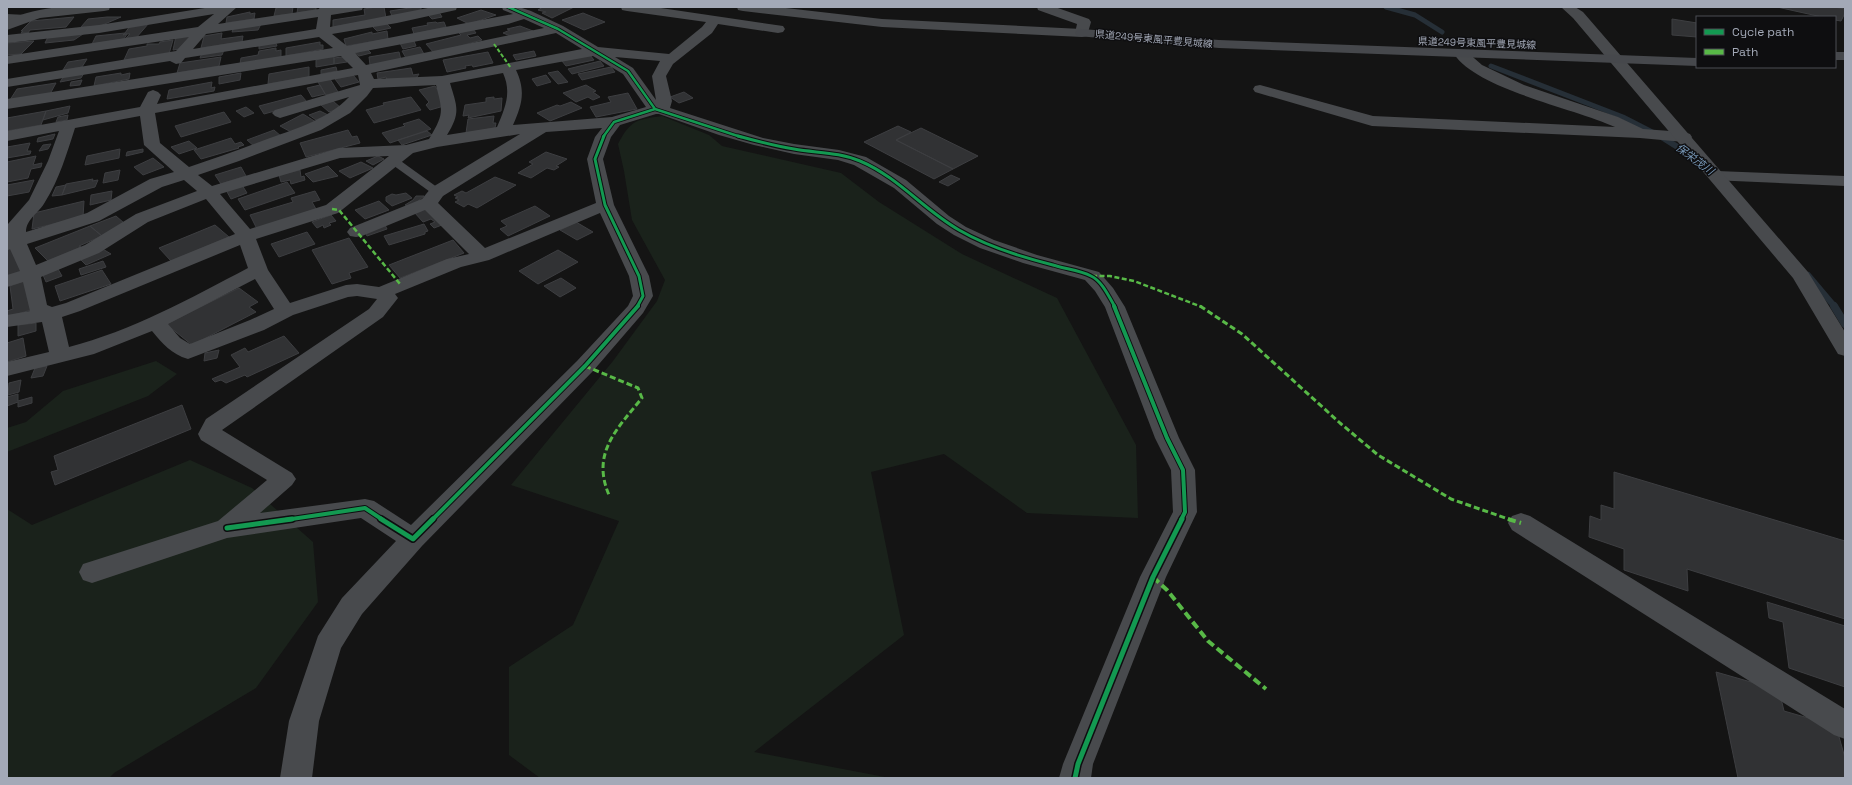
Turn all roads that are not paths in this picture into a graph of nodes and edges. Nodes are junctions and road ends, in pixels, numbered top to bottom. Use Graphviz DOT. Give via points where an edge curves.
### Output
graph roads {
  1 [pos="104,7"];
  2 [pos="232,7"];
  3 [pos="357,7"];
  4 [pos="451,7"];
  5 [pos="508,7"];
  6 [pos="627,7"];
  7 [pos="743,7"];
  8 [pos="1043,7"];
  9 [pos="1567,7"];
  10 [pos="326,9"];
  11 [pos="526,14"];
  12 [pos="715,19"];
  13 [pos="11,21"];
  14 [pos="558,29"];
  15 [pos="778,29"];
  16 [pos="201,31"];
  17 [pos="322,32"];
  18 [pos="1082,33"];
  19 [pos="7,39"];
  20 [pos="1607,48"];
  21 [pos="343,51"];
  22 [pos="1696,51"];
  23 [pos="595,52"];
  24 [pos="1461,54"];
  25 [pos="180,55"];
  26 [pos="671,58"];
  27 [pos="7,60"];
  28 [pos="1617,60"];
  29 [pos="1696,62"];
  30 [pos="508,68"];
  31 [pos="160,80"];
  32 [pos="442,80"];
  33 [pos="366,81"];
  34 [pos="7,83"];
  35 [pos="1260,89"];
  36 [pos="7,104"];
  37 [pos="147,109"];
  38 [pos="659,110"];
  39 [pos="280,112"];
  40 [pos="614,122"];
  41 [pos="69,124"];
  42 [pos="541,128"];
  43 [pos="503,130"];
  44 [pos="1640,133"];
  45 [pos="7,136"];
  46 [pos="1684,137"];
  47 [pos="435,142"];
  48 [pos="400,155"];
  49 [pos="187,172"];
  50 [pos="1717,176"];
  51 [pos="1845,181"];
  52 [pos="209,192"];
  53 [pos="433,198"];
  54 [pos="605,205"];
  55 [pos="356,232"];
  56 [pos="246,236"];
  57 [pos="11,243"];
  58 [pos="482,256"];
  59 [pos="258,270"];
  60 [pos="31,274"];
  61 [pos="7,281"];
  62 [pos="381,293"];
  63 [pos="286,311"];
  64 [pos="51,314"];
  65 [pos="7,321"];
  66 [pos="156,322"];
  67 [pos="1845,349"];
  68 [pos="60,356"];
  69 [pos="7,369"];
  70 [pos="1521,523"];
  71 [pos="227,528"];
  72 [pos="414,539"];
  73 [pos="92,572"];
  74 [pos="1845,725"];
  75 [pos="296,778"];
  76 [pos="1075,778"];
  1 -- 13 [label="street" via="33,15"];
  2 -- 16 [label="street"];
  2 -- 19 [label="street" via="99,29"];
  3 -- 10 [label="street"];
  4 -- 17 [label="street"];
  5 -- 11 [label="street"];
  6 -- 12 [label="street"];
  7 -- 18 [label="street" via="882,23"];
  8 -- 18 [label="street" via="1084,22"];
  9 -- 20 [label="street" via="1578,15"];
  10 -- 16 [label="street"];
  10 -- 17 [label="street"];
  11 -- 14 [label="street"];
  11 -- 21 [label="street" via="508,20"];
  12 -- 15 [label="street"];
  12 -- 26 [label="street" via="707,30"];
  14 -- 23 [label="street"];
  14 -- 33 [label="street"];
  16 -- 25 [label="street"];
  16 -- 27 [label="street"];
  17 -- 21 [label="street"];
  17 -- 25 [label="street"];
  18 -- 20 [label="main road, 県道249号東風平豊見城線" via="1151,29 1230,35"];
  18 -- 24 [label="main road, 県道249号東風平豊見城線" via="1219,44"];
  20 -- 22 [label="main road, 県道249号東風平豊見城線"];
  20 -- 28 [label="street"];
  21 -- 31 [label="street"];
  21 -- 33 [label="street"];
  23 -- 26 [label="street"];
  23 -- 30 [label="street"];
  23 -- 38 [label="street" via="628,71"];
  24 -- 28 [label="main road, 県道249号東風平豊見城線"];
  24 -- 44 [label="street" via="1477,68 1519,88 1612,120"];
  25 -- 31 [label="street"];
  25 -- 34 [label="street"];
  26 -- 38 [label="street" via="659,76 664,101"];
  28 -- 29 [label="main road, 県道249号東風平豊見城線"];
  28 -- 46 [label="street"];
  30 -- 32 [label="street"];
  30 -- 43 [label="street" via="514,81 516,98"];
  31 -- 36 [label="street"];
  31 -- 37 [label="street"];
  32 -- 33 [label="street"];
  32 -- 47 [label="street" via="450,108 445,125"];
  33 -- 37 [label="street"];
  33 -- 39 [label="street"];
  33 -- 49 [label="street" via="345,110 315,127 233,158"];
  35 -- 44 [label="street" via="1372,120"];
  37 -- 41 [label="street"];
  37 -- 49 [label="street" via="152,145"];
  38 -- 40 [label="street"];
  38 -- 76 [label="street" via="760,142 860,161 900,184 960,231 987,244 1030,259 1092,276 1115,307 1167,438 1183,470 1185,512 1154,577 1078,764"];
  40 -- 42 [label="street"];
  40 -- 54 [label="street" via="603,136 595,159"];
  41 -- 45 [label="street"];
  41 -- 57 [label="street" via="38,202 17,224"];
  42 -- 43 [label="street"];
  42 -- 53 [label="street"];
  43 -- 47 [label="street"];
  44 -- 46 [label="street"];
  46 -- 50 [label="street"];
  47 -- 48 [label="street"];
  48 -- 52 [label="street" via="339,153"];
  48 -- 53 [label="lane"];
  48 -- 56 [label="street" via="332,209"];
  49 -- 52 [label="street"];
  49 -- 57 [label="street" via="156,183 94,216"];
  50 -- 51 [label="street"];
  50 -- 67 [label="street" via="1801,276"];
  52 -- 56 [label="street"];
  52 -- 60 [label="street" via="142,218 92,249"];
  53 -- 55 [label="street"];
  53 -- 58 [label="street"];
  54 -- 58 [label="street"];
  54 -- 72 [label="street" via="639,276 643,296 636,310"];
  56 -- 59 [label="street"];
  56 -- 64 [label="street"];
  57 -- 60 [label="street"];
  58 -- 62 [label="street" via="454,263"];
  59 -- 63 [label="street"];
  59 -- 66 [label="street" via="194,305"];
  60 -- 61 [label="street"];
  60 -- 64 [label="street" via="38,308"];
  62 -- 63 [label="street" via="346,291"];
  62 -- 71 [label="street" via="388,298 376,313 214,425 209,434 284,479"];
  63 -- 66 [label="street" via="188,352 173,343"];
  64 -- 65 [label="street"];
  64 -- 68 [label="street"];
  66 -- 68 [label="street" via="106,342"];
  68 -- 69 [label="street"];
  70 -- 74 [label="street"];
  71 -- 72 [label="street" via="365,508"];
  71 -- 73 [label="street"];
  72 -- 75 [label="street" via="352,606 328,645 304,722"];
}
